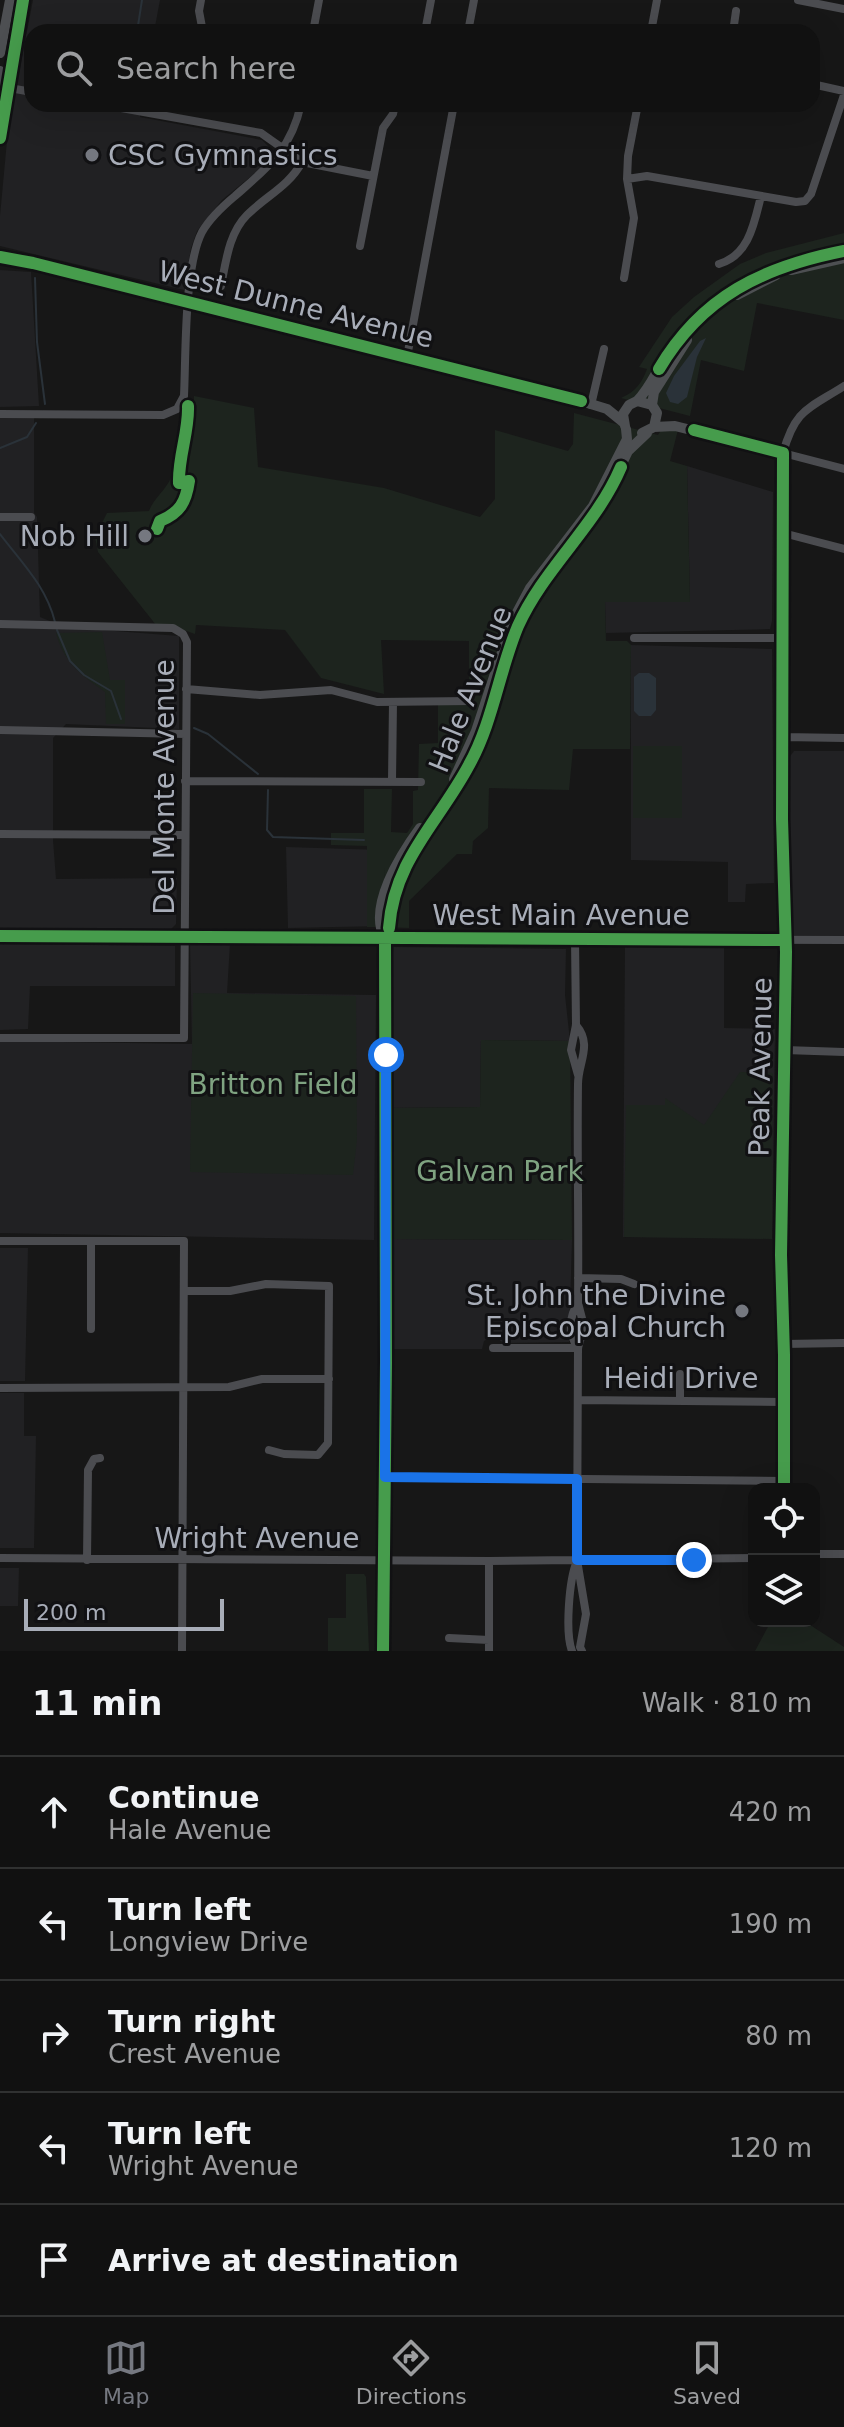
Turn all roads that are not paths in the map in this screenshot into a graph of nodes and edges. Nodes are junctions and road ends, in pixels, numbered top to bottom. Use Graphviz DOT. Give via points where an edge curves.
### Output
graph roads {
  1 [pos="10,0"];
  2 [pos="23,0"];
  3 [pos="201,0"];
  4 [pos="319,0"];
  5 [pos="431,0"];
  6 [pos="474,0"];
  7 [pos="657,0"];
  8 [pos="798,0"];
  9 [pos="844,9"];
  10 [pos="736,11"];
  11 [pos="201,24"];
  12 [pos="314,24"];
  13 [pos="426,24"];
  14 [pos="470,24"];
  15 [pos="652,24"];
  16 [pos="734,24"];
  17 [pos="0,53"];
  18 [pos="0,70"];
  19 [pos="820,86"];
  20 [pos="7,88"];
  21 [pos="24,91"];
  22 [pos="844,93"];
  23 [pos="144,112"];
  24 [pos="299,112"];
  25 [pos="393,112"];
  26 [pos="453,112"];
  27 [pos="636,112"];
  28 [pos="0,138"];
  29 [pos="283,149"];
  30 [pos="302,162"];
  31 [pos="373,176"];
  32 [pos="627,179"];
  33 [pos="761,196"];
  34 [pos="360,246"];
  35 [pos="844,251"];
  36 [pos="0,257"];
  37 [pos="844,258"];
  38 [pos="719,264"];
  39 [pos="624,278"];
  40 [pos="221,286"];
  41 [pos="188,302"];
  42 [pos="604,349"];
  43 [pos="407,357"];
  44 [pos="844,386"];
  45 [pos="633,403"];
  46 [pos="591,405"];
  47 [pos="607,409"];
  48 [pos="655,409"];
  49 [pos="0,414"];
  50 [pos="625,426"];
  51 [pos="675,426"];
  52 [pos="650,430"];
  53 [pos="783,453"];
  54 [pos="844,469"];
  55 [pos="0,517"];
  56 [pos="31,517"];
  57 [pos="783,533"];
  58 [pos="844,549"];
  59 [pos="0,624"];
  60 [pos="634,638"];
  61 [pos="784,638"];
  62 [pos="186,689"];
  63 [pos="470,701"];
  64 [pos="393,702"];
  65 [pos="0,730"];
  66 [pos="186,734"];
  67 [pos="783,737"];
  68 [pos="844,738"];
  69 [pos="185,781"];
  70 [pos="392,781"];
  71 [pos="421,782"];
  72 [pos="0,834"];
  73 [pos="184,835"];
  74 [pos="0,936"];
  75 [pos="186,938"];
  76 [pos="385,939"];
  77 [pos="575,939"];
  78 [pos="785,940"];
  79 [pos="844,940"];
  80 [pos="576,1025"];
  81 [pos="0,1038"];
  82 [pos="785,1050"];
  83 [pos="844,1052"];
  84 [pos="578,1075"];
  85 [pos="0,1241"];
  86 [pos="91,1241"];
  87 [pos="578,1278"];
  88 [pos="634,1284"];
  89 [pos="184,1291"];
  90 [pos="91,1329"];
  91 [pos="844,1343"];
  92 [pos="784,1344"];
  93 [pos="493,1348"];
  94 [pos="578,1348"];
  95 [pos="680,1374"];
  96 [pos="329,1379"];
  97 [pos="183,1387"];
  98 [pos="0,1388"];
  99 [pos="578,1400"];
  100 [pos="680,1400"];
  101 [pos="783,1402"];
  102 [pos="269,1450"];
  103 [pos="100,1458"];
  104 [pos="385,1477"];
  105 [pos="577,1479"];
  106 [pos="784,1483"];
  107 [pos="748,1484"];
  108 [pos="820,1554"];
  109 [pos="844,1554"];
  110 [pos="0,1558"];
  111 [pos="748,1558"];
  112 [pos="182,1559"];
  113 [pos="87,1560"];
  114 [pos="384,1560"];
  115 [pos="577,1560"];
  116 [pos="489,1561"];
  117 [pos="449,1638"];
  118 [pos="489,1640"];
  119 [pos="182,1651"];
  120 [pos="383,1651"];
  121 [pos="489,1651"];
  122 [pos="572,1651"];
  123 [pos="582,1651"];
  1 -- 17 [label="main road"];
  2 -- 20 [label="main road"];
  3 -- 11 [label="street"];
  4 -- 12 [label="street"];
  5 -- 13 [label="street"];
  6 -- 14 [label="street"];
  7 -- 15 [label="street"];
  8 -- 9 [label="street"];
  10 -- 16 [label="street"];
  18 -- 20 [label="street"];
  19 -- 22 [label="street"];
  20 -- 21 [label="street"];
  20 -- 28 [label="main road"];
  22 -- 33 [label="street" via="811,194 796,202"];
  23 -- 29 [label="street" via="261,133"];
  24 -- 29 [label="street"];
  25 -- 31 [label="street" via="383,128"];
  26 -- 43 [label="street"];
  27 -- 32 [label="street"];
  29 -- 30 [label="street"];
  29 -- 41 [label="street" via="202,231"];
  30 -- 31 [label="street"];
  30 -- 40 [label="street" via="289,182 239,225"];
  31 -- 34 [label="street"];
  32 -- 33 [label="street" via="647,176"];
  32 -- 39 [label="street" via="634,218"];
  33 -- 38 [label="street" via="741,251"];
  35 -- 45 [label="main road" via="771,270 716,302 668,352 648,390"];
  36 -- 41 [label="main road, West Dunne Avenue"];
  37 -- 48 [label="main road" via="774,276 721,307 675,357 654,392"];
  41 -- 43 [label="main road, West Dunne Avenue"];
  41 -- 49 [label="street" via="184,396 177,409 163,415"];
  42 -- 46 [label="street"];
  43 -- 46 [label="main road, West Dunne Avenue"];
  44 -- 53 [label="street" via="794,420"];
  45 -- 47 [label="main road, West Dunne Avenue"];
  45 -- 48 [label="main road"];
  45 -- 50 [label="main road" via="623,414"];
  46 -- 47 [label="main road, West Dunne Avenue"];
  47 -- 50 [label="main road, West Dunne Avenue"];
  48 -- 51 [label="main road"];
  48 -- 52 [label="main road"];
  50 -- 52 [label="main road" via="635,434"];
  50 -- 76 [label="main road, Hale Avenue" via="627,439 593,506 530,588 512,622 457,774 395,867 383,898 379,929"];
  51 -- 52 [label="main road"];
  51 -- 53 [label="main road"];
  52 -- 76 [label="main road, Hale Avenue" via="628,451 600,509 536,594 519,626 471,762 402,870"];
  53 -- 54 [label="street"];
  53 -- 57 [label="street, Peak Avenue"];
  55 -- 56 [label="street"];
  57 -- 58 [label="street"];
  57 -- 61 [label="street, Peak Avenue"];
  59 -- 62 [label="street, Del Monte Avenue" via="173,628 187,642"];
  60 -- 61 [label="street"];
  61 -- 67 [label="street, Peak Avenue"];
  62 -- 64 [label="street" via="247,695 331,690"];
  62 -- 66 [label="street, Del Monte Avenue"];
  63 -- 64 [label="street"];
  64 -- 70 [label="street, Hale Avenue"];
  65 -- 66 [label="street"];
  66 -- 69 [label="street, Del Monte Avenue"];
  67 -- 68 [label="street"];
  67 -- 78 [label="street, Peak Avenue"];
  69 -- 70 [label="street"];
  69 -- 73 [label="street, Del Monte Avenue"];
  70 -- 71 [label="street"];
  72 -- 73 [label="street"];
  73 -- 75 [label="street, Del Monte Avenue"];
  74 -- 75 [label="main road, West Main Avenue"];
  75 -- 76 [label="main road, West Main Avenue"];
  75 -- 81 [label="street, Del Monte Avenue" via="184,1038"];
  76 -- 77 [label="street, West Main Avenue"];
  76 -- 104 [label="main road, Hale Avenue"];
  77 -- 78 [label="street, West Main Avenue"];
  77 -- 80 [label="street"];
  78 -- 79 [label="street, West Main Avenue"];
  78 -- 82 [label="street, Peak Avenue"];
  80 -- 84 [label="street" via="571,1050"];
  80 -- 84 [label="street" via="585,1051"];
  82 -- 83 [label="street"];
  82 -- 92 [label="street, Peak Avenue"];
  84 -- 87 [label="street"];
  85 -- 86 [label="street"];
  86 -- 89 [label="street" via="184,1241"];
  86 -- 90 [label="street"];
  87 -- 88 [label="street"];
  87 -- 94 [label="street" via="571,1328"];
  89 -- 96 [label="street" via="266,1284 329,1286"];
  89 -- 97 [label="street"];
  91 -- 92 [label="street"];
  92 -- 101 [label="street, Peak Avenue"];
  93 -- 94 [label="street"];
  94 -- 99 [label="street"];
  95 -- 100 [label="street"];
  96 -- 97 [label="street"];
  96 -- 102 [label="street" via="325,1450 318,1455"];
  97 -- 98 [label="street"];
  97 -- 112 [label="street"];
  99 -- 100 [label="street, Heidi Drive"];
  99 -- 105 [label="street"];
  100 -- 101 [label="street, Heidi Drive"];
  101 -- 106 [label="street, Peak Avenue"];
  103 -- 113 [label="street" via="88,1470"];
  104 -- 105 [label="street"];
  104 -- 114 [label="main road, Hale Avenue"];
  105 -- 107 [label="street"];
  105 -- 115 [label="street"];
  108 -- 109 [label="street"];
  110 -- 113 [label="street, Wright Avenue"];
  111 -- 115 [label="street, Wright Avenue"];
  112 -- 113 [label="street, Wright Avenue"];
  112 -- 114 [label="street, Wright Avenue"];
  112 -- 119 [label="street"];
  114 -- 116 [label="street, Wright Avenue"];
  114 -- 120 [label="main road, Hale Avenue"];
  115 -- 116 [label="street, Wright Avenue"];
  115 -- 122 [label="street" via="567,1615"];
  115 -- 123 [label="street" via="586,1614"];
  116 -- 118 [label="street"];
  117 -- 118 [label="street"];
  118 -- 121 [label="street"];
}
